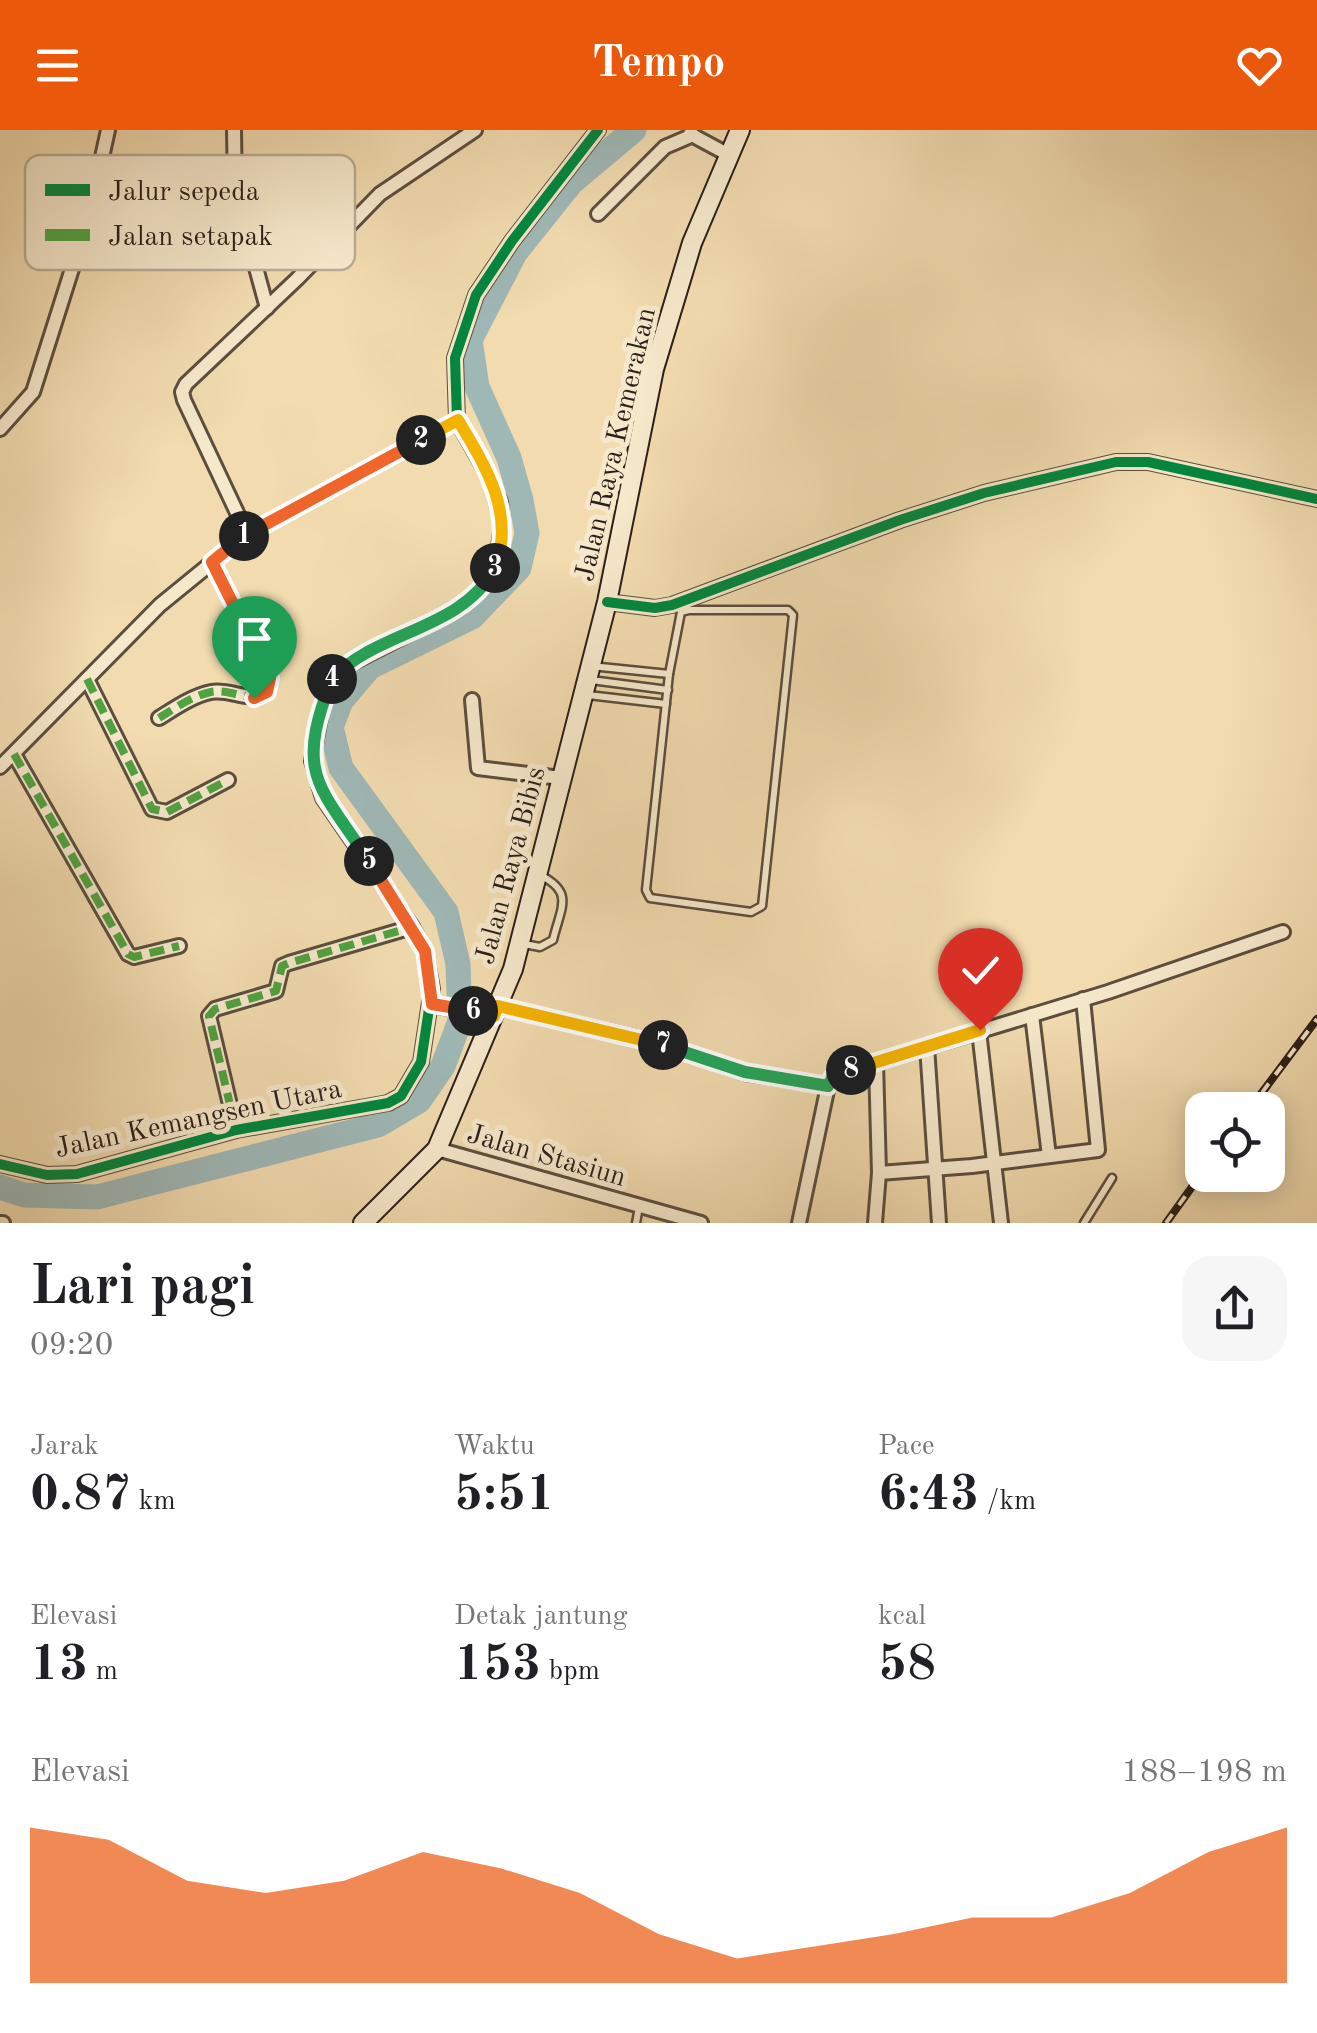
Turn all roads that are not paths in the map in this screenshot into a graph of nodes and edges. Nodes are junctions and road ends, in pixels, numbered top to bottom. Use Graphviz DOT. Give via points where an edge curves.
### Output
graph roads {
  1 [pos="108,130"];
  2 [pos="234,130"];
  3 [pos="475,130"];
  4 [pos="598,130"];
  5 [pos="740,130"];
  6 [pos="688,133"];
  7 [pos="103,155"];
  8 [pos="234,155"];
  9 [pos="729,155"];
  10 [pos="598,214"];
  11 [pos="355,219"];
  12 [pos="72,270"];
  13 [pos="257,270"];
  14 [pos="305,270"];
  15 [pos="267,308"];
  16 [pos="458,420"];
  17 [pos="0,429"];
  18 [pos="1317,499"];
  19 [pos="246,534"];
  20 [pos="212,562"];
  21 [pos="607,602"];
  22 [pos="669,674"];
  23 [pos="87,680"];
  24 [pos="585,680"];
  25 [pos="668,690"];
  26 [pos="472,700"];
  27 [pos="666,704"];
  28 [pos="158,718"];
  29 [pos="14,754"];
  30 [pos="0,768"];
  31 [pos="561,778"];
  32 [pos="228,780"];
  33 [pos="537,874"];
  34 [pos="412,928"];
  35 [pos="1283,932"];
  36 [pos="519,944"];
  37 [pos="179,946"];
  38 [pos="1083,999"];
  39 [pos="436,1005"];
  40 [pos="496,1011"];
  41 [pos="1032,1015"];
  42 [pos="980,1030"];
  43 [pos="927,1046"];
  44 [pos="876,1062"];
  45 [pos="828,1086"];
  46 [pos="236,1130"];
  47 [pos="437,1149"];
  48 [pos="1049,1156"];
  49 [pos="0,1164"];
  50 [pos="993,1164"];
  51 [pos="938,1168"];
  52 [pos="879,1173"];
  53 [pos="1112,1178"];
  54 [pos="639,1206"];
  55 [pos="364,1223"];
  56 [pos="636,1223"];
  57 [pos="701,1223"];
  58 [pos="800,1223"];
  59 [pos="875,1223"];
  60 [pos="939,1223"];
  61 [pos="1001,1223"];
  62 [pos="1084,1223"];
  1 -- 7 [label="street"];
  2 -- 8 [label="street"];
  3 -- 11 [label="street" via="380,194"];
  4 -- 16 [label="street" via="476,296 455,358"];
  5 -- 9 [label="main road, Jalan Raya Kemerakan"];
  6 -- 9 [label="street"];
  6 -- 10 [label="street" via="664,146"];
  9 -- 21 [label="main road, Jalan Raya Kemerakan" via="692,243 654,369"];
  12 -- 17 [label="street" via="33,392"];
  13 -- 15 [label="street"];
  14 -- 15 [label="street"];
  15 -- 19 [label="street" via="182,392"];
  16 -- 19 [label="street"];
  16 -- 34 [label="street, Jalan Kemangsen Utara" via="495,489 502,524 498,563 459,608 354,660 332,678 313,749 324,798"];
  18 -- 21 [label="street" via="1148,462 1116,462 900,520 672,605"];
  19 -- 20 [label="street"];
  20 -- 23 [label="street" via="160,604"];
  20 -- 28 [label="street" via="270,678 267,692 254,698 216,691"];
  21 -- 24 [label="main road, Jalan Raya Bibis"];
  22 -- 24 [label="lane"];
  22 -- 25 [label="lane"];
  22 -- 27 [label="lane" via="680,612 788,610 793,616 758,910 650,898 646,890"];
  23 -- 29 [label="street"];
  23 -- 32 [label="street" via="152,809 167,812"];
  24 -- 25 [label="lane"];
  24 -- 27 [label="lane"];
  24 -- 31 [label="main road, Jalan Raya Bibis"];
  25 -- 27 [label="lane"];
  26 -- 31 [label="street" via="478,768"];
  29 -- 30 [label="street"];
  29 -- 37 [label="street" via="128,954"];
  31 -- 33 [label="main road, Jalan Raya Bibis"];
  33 -- 36 [label="main road, Jalan Raya Bibis"];
  33 -- 36 [label="lane" via="562,890 553,940 540,947"];
  34 -- 39 [label="street, Jalan Kemangsen Utara" via="425,951"];
  34 -- 46 [label="street" via="282,966 276,991 208,1016"];
  35 -- 38 [label="street"];
  36 -- 40 [label="main road, Jalan Raya Bibis"];
  38 -- 41 [label="street"];
  38 -- 48 [label="street" via="1100,1147"];
  39 -- 40 [label="street"];
  39 -- 46 [label="street, Jalan Kemangsen Utara" via="421,1062 401,1096"];
  40 -- 45 [label="street"];
  40 -- 47 [label="main road, Jalan Raya Bibis"];
  41 -- 42 [label="street"];
  41 -- 48 [label="street"];
  42 -- 43 [label="street"];
  42 -- 50 [label="street"];
  43 -- 44 [label="street"];
  43 -- 51 [label="street"];
  44 -- 45 [label="street" via="833,1076"];
  44 -- 52 [label="street"];
  45 -- 58 [label="street"];
  46 -- 49 [label="street, Jalan Kemangsen Utara" via="77,1174 47,1176"];
  47 -- 54 [label="street, Jalan Stasiun"];
  47 -- 55 [label="main road, Jalan Raya Bibis"];
  48 -- 50 [label="street"];
  50 -- 51 [label="street"];
  50 -- 61 [label="street"];
  51 -- 52 [label="street"];
  51 -- 60 [label="street"];
  52 -- 59 [label="street"];
  53 -- 62 [label="lane"];
  54 -- 56 [label="lane"];
  54 -- 57 [label="street, Jalan Stasiun"];
}
